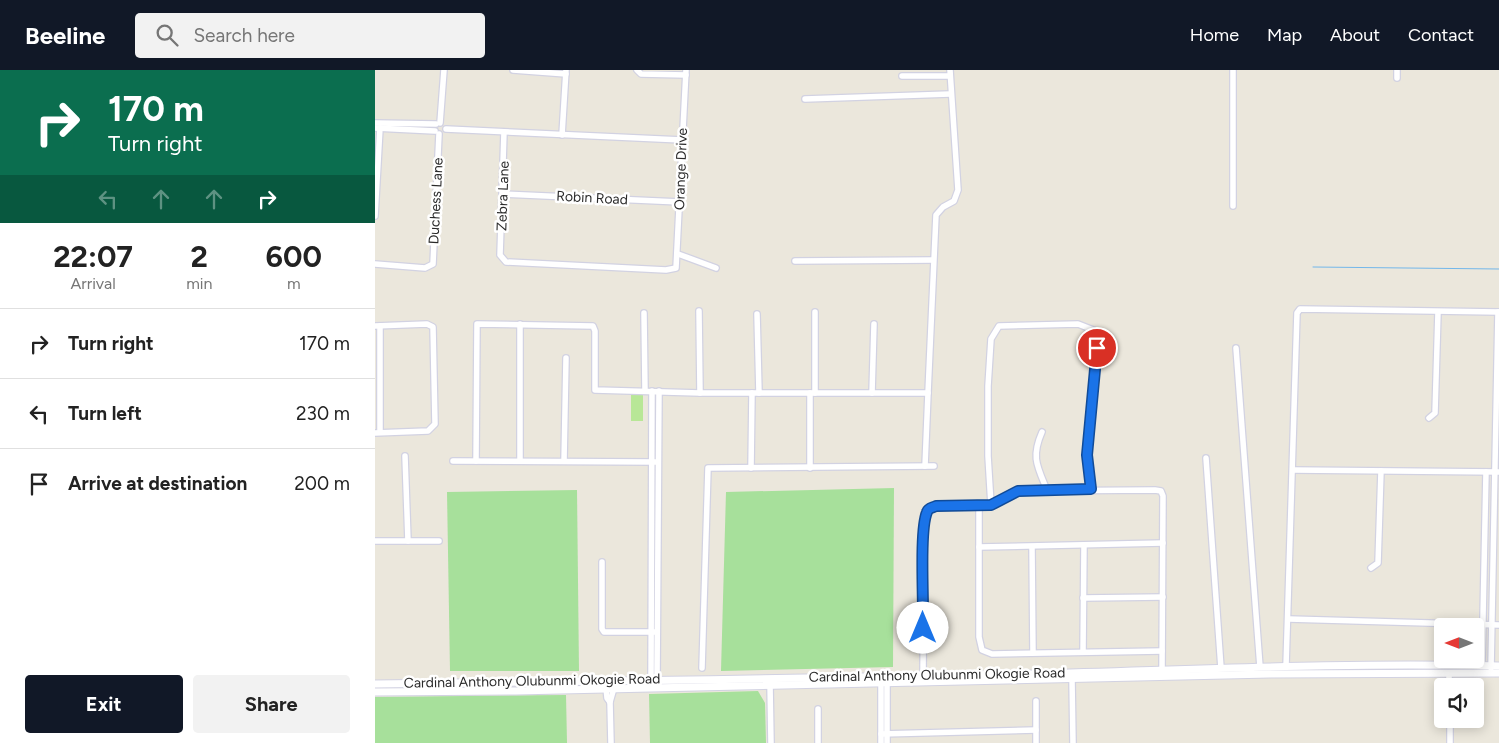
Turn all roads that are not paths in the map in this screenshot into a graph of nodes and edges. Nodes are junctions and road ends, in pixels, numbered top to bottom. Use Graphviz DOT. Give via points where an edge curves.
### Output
graph roads {
  1 [pos="444,70"];
  2 [pos="513,70"];
  3 [pos="637,70"];
  4 [pos="1233,70"];
  5 [pos="1397,70"];
  6 [pos="566,72"];
  7 [pos="686,72"];
  8 [pos="950,73"];
  9 [pos="902,76"];
  10 [pos="1397,78"];
  11 [pos="950,94"];
  12 [pos="805,99"];
  13 [pos="375,123"];
  14 [pos="438,123"];
  15 [pos="377,128"];
  16 [pos="446,129"];
  17 [pos="504,132"];
  18 [pos="437,133"];
  19 [pos="562,135"];
  20 [pos="682,140"];
  21 [pos="503,194"];
  22 [pos="680,202"];
  23 [pos="1233,206"];
  24 [pos="375,216"];
  25 [pos="678,254"];
  26 [pos="933,260"];
  27 [pos="795,261"];
  28 [pos="375,264"];
  29 [pos="675,268"];
  30 [pos="717,268"];
  31 [pos="699,311"];
  32 [pos="815,312"];
  33 [pos="1439,312"];
  34 [pos="1499,312"];
  35 [pos="644,313"];
  36 [pos="757,314"];
  37 [pos="520,324"];
  38 [pos="873,324"];
  39 [pos="378,326"];
  40 [pos="1236,348"];
  41 [pos="566,358"];
  42 [pos="645,391"];
  43 [pos="655,391"];
  44 [pos="928,392"];
  45 [pos="700,393"];
  46 [pos="756,393"];
  47 [pos="813,393"];
  48 [pos="872,393"];
  49 [pos="1429,418"];
  50 [pos="1042,432"];
  51 [pos="377,433"];
  52 [pos="405,456"];
  53 [pos="1206,458"];
  54 [pos="453,461"];
  55 [pos="476,461"];
  56 [pos="520,461"];
  57 [pos="564,461"];
  58 [pos="655,462"];
  59 [pos="925,466"];
  60 [pos="934,466"];
  61 [pos="751,468"];
  62 [pos="811,468"];
  63 [pos="1293,470"];
  64 [pos="1381,471"];
  65 [pos="1486,472"];
  66 [pos="1497,472"];
  67 [pos="1091,489"];
  68 [pos="1047,490"];
  69 [pos="991,505"];
  70 [pos="979,506"];
  71 [pos="375,541"];
  72 [pos="407,541"];
  73 [pos="439,541"];
  74 [pos="1163,544"];
  75 [pos="1084,545"];
  76 [pos="979,547"];
  77 [pos="1032,547"];
  78 [pos="602,562"];
  79 [pos="1371,568"];
  80 [pos="1163,597"];
  81 [pos="1083,598"];
  82 [pos="1483,618"];
  83 [pos="1289,620"];
  84 [pos="1434,624"];
  85 [pos="1484,625"];
  86 [pos="1491,625"];
  87 [pos="1499,625"];
  88 [pos="655,632"];
  89 [pos="1083,652"];
  90 [pos="1162,652"];
  91 [pos="1033,653"];
  92 [pos="1286,666"];
  93 [pos="1434,666"];
  94 [pos="1499,666"];
  95 [pos="1260,667"];
  96 [pos="1484,667"];
  97 [pos="702,668"];
  98 [pos="1221,668"];
  99 [pos="1162,669"];
  100 [pos="1491,669"];
  101 [pos="1449,673"];
  102 [pos="1499,673"];
  103 [pos="923,675"];
  104 [pos="1162,677"];
  105 [pos="1449,678"];
  106 [pos="1072,679"];
  107 [pos="654,680"];
  108 [pos="846,680"];
  109 [pos="884,683"];
  110 [pos="375,684"];
  111 [pos="770,684"];
  112 [pos="610,688"];
  113 [pos="375,692"];
  114 [pos="1036,701"];
  115 [pos="818,709"];
  116 [pos="1450,728"];
  117 [pos="1036,730"];
  118 [pos="884,735"];
  119 [pos="611,743"];
  120 [pos="771,743"];
  121 [pos="818,743"];
  122 [pos="881,743"];
  123 [pos="887,743"];
  124 [pos="1036,743"];
  125 [pos="1073,743"];
  126 [pos="1450,743"];
  1 -- 14 [label="street"];
  2 -- 6 [label="street"];
  3 -- 7 [label="street" via="641,74"];
  4 -- 23 [label="street"];
  5 -- 10 [label="street"];
  6 -- 19 [label="street"];
  7 -- 20 [label="street, Orange Drive"];
  8 -- 9 [label="street"];
  8 -- 11 [label="street"];
  11 -- 12 [label="street"];
  11 -- 26 [label="street" via="958,190 954,201 936,215"];
  13 -- 14 [label="street"];
  14 -- 16 [label="street"];
  14 -- 18 [label="street, Duchess Lane"];
  15 -- 18 [label="street"];
  15 -- 24 [label="street"];
  16 -- 17 [label="street"];
  16 -- 18 [label="street"];
  17 -- 19 [label="street"];
  17 -- 21 [label="street, Zebra Lane"];
  18 -- 28 [label="street, Duchess Lane" via="433,264 430,267"];
  19 -- 20 [label="street"];
  20 -- 22 [label="street, Orange Drive"];
  21 -- 22 [label="street, Robin Road"];
  21 -- 29 [label="street, Zebra Lane" via="502,260"];
  22 -- 25 [label="street, Orange Drive"];
  25 -- 29 [label="street, Orange Drive"];
  25 -- 30 [label="street"];
  26 -- 27 [label="street"];
  26 -- 44 [label="street"];
  31 -- 45 [label="street"];
  32 -- 47 [label="street"];
  33 -- 34 [label="street"];
  33 -- 49 [label="street" via="1435,413"];
  33 -- 63 [label="street" via="1300,309 1297,313"];
  34 -- 66 [label="street"];
  35 -- 42 [label="street"];
  36 -- 46 [label="street"];
  37 -- 42 [label="street" via="593,326 595,390"];
  37 -- 55 [label="street" via="477,324"];
  37 -- 56 [label="street"];
  38 -- 48 [label="street"];
  39 -- 51 [label="street"];
  39 -- 51 [label="street" via="433,326 435,424 428,431"];
  40 -- 95 [label="street"];
  41 -- 57 [label="street"];
  42 -- 43 [label="street"];
  43 -- 45 [label="street"];
  43 -- 58 [label="street"];
  44 -- 48 [label="street"];
  44 -- 59 [label="street"];
  45 -- 46 [label="street"];
  46 -- 47 [label="street"];
  46 -- 61 [label="street"];
  47 -- 48 [label="street"];
  47 -- 62 [label="street"];
  50 -- 68 [label="street" via="1036,446 1036,464"];
  52 -- 72 [label="street"];
  53 -- 98 [label="street"];
  54 -- 55 [label="street"];
  55 -- 56 [label="street"];
  56 -- 57 [label="street"];
  57 -- 58 [label="street"];
  58 -- 88 [label="street"];
  59 -- 60 [label="street"];
  59 -- 62 [label="street"];
  61 -- 62 [label="street"];
  61 -- 97 [label="street" via="708,468"];
  63 -- 64 [label="street"];
  63 -- 83 [label="street"];
  64 -- 65 [label="street"];
  64 -- 79 [label="street" via="1378,563"];
  65 -- 66 [label="street"];
  65 -- 82 [label="street"];
  66 -- 86 [label="street"];
  67 -- 68 [label="street"];
  67 -- 69 [label="street" via="1087,455 1096,331 1078,324 999,326 991,339 988,386"];
  67 -- 74 [label="street" via="1161,491"];
  68 -- 69 [label="street" via="1018,491"];
  69 -- 70 [label="street"];
  70 -- 76 [label="street"];
  70 -- 103 [label="street" via="936,506 926,513"];
  71 -- 72 [label="street"];
  72 -- 73 [label="street"];
  74 -- 75 [label="street"];
  74 -- 80 [label="street"];
  75 -- 77 [label="street"];
  75 -- 81 [label="street"];
  76 -- 77 [label="street"];
  76 -- 91 [label="street" via="979,637 983,650 992,654"];
  77 -- 91 [label="street"];
  78 -- 88 [label="street" via="604,632"];
  80 -- 81 [label="street"];
  80 -- 90 [label="street"];
  81 -- 89 [label="street"];
  83 -- 84 [label="street"];
  83 -- 92 [label="street"];
  85 -- 86 [label="street"];
  86 -- 87 [label="street"];
  86 -- 100 [label="street"];
  88 -- 107 [label="street"];
  89 -- 90 [label="street"];
  89 -- 91 [label="street"];
  90 -- 99 [label="street"];
  92 -- 93 [label="street, Cardinal Anthony Olubunmi Okogie Road"];
  92 -- 95 [label="street, Cardinal Anthony Olubunmi Okogie Road"];
  94 -- 100 [label="street, Cardinal Anthony Olubunmi Okogie Road"];
  95 -- 98 [label="street, Cardinal Anthony Olubunmi Okogie Road"];
  96 -- 100 [label="street, Cardinal Anthony Olubunmi Okogie Road"];
  98 -- 99 [label="street, Cardinal Anthony Olubunmi Okogie Road"];
  99 -- 103 [label="street, Cardinal Anthony Olubunmi Okogie Road"];
  99 -- 104 [label="street"];
  100 -- 101 [label="street, Cardinal Anthony Olubunmi Okogie Road"];
  100 -- 102 [label="street, Cardinal Anthony Olubunmi Okogie Road"];
  101 -- 104 [label="street, Cardinal Anthony Olubunmi Okogie Road"];
  101 -- 105 [label="street"];
  103 -- 108 [label="street, Cardinal Anthony Olubunmi Okogie Road"];
  104 -- 106 [label="street, Cardinal Anthony Olubunmi Okogie Road"];
  106 -- 109 [label="street, Cardinal Anthony Olubunmi Okogie Road"];
  106 -- 125 [label="street"];
  107 -- 108 [label="street, Cardinal Anthony Olubunmi Okogie Road"];
  107 -- 110 [label="street, Cardinal Anthony Olubunmi Okogie Road"];
  108 -- 109 [label="street, Cardinal Anthony Olubunmi Okogie Road"];
  108 -- 111 [label="street, Cardinal Anthony Olubunmi Okogie Road"];
  109 -- 118 [label="street"];
  111 -- 112 [label="street, Cardinal Anthony Olubunmi Okogie Road"];
  111 -- 120 [label="street"];
  112 -- 113 [label="street, Cardinal Anthony Olubunmi Okogie Road"];
  112 -- 119 [label="street" via="607,698 610,702"];
  114 -- 117 [label="street"];
  115 -- 121 [label="street"];
  116 -- 126 [label="street"];
  117 -- 118 [label="street"];
  117 -- 124 [label="street"];
  118 -- 122 [label="street"];
  118 -- 123 [label="street"];
}
